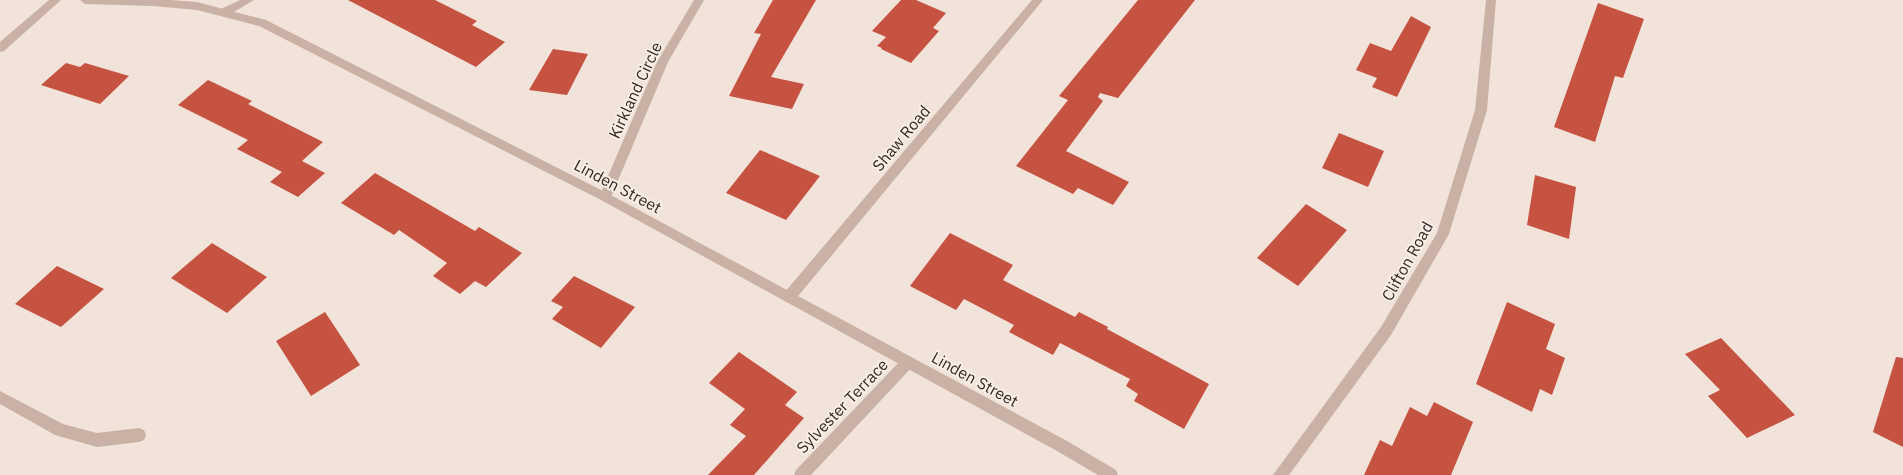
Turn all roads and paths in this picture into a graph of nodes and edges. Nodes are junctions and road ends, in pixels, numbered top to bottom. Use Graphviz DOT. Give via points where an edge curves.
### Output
graph roads {
  1 [pos="56,0"];
  2 [pos="85,0"];
  3 [pos="249,0"];
  4 [pos="699,0"];
  5 [pos="1038,0"];
  6 [pos="1491,0"];
  7 [pos="225,12"];
  8 [pos="0,48"];
  9 [pos="605,197"];
  10 [pos="789,297"];
  11 [pos="908,362"];
  12 [pos="0,397"];
  13 [pos="139,436"];
  14 [pos="800,475"];
  15 [pos="1111,475"];
  16 [pos="1280,475"];
  1 -- 8 [label="street"];
  2 -- 7 [label="street, Linden Street" via="153,2"];
  3 -- 7 [label="street"];
  4 -- 9 [label="street, Kirkland Circle" via="663,62"];
  5 -- 10 [label="street, Shaw Road"];
  6 -- 16 [label="street, Clifton Road" via="1481,110 1443,234 1386,331"];
  7 -- 9 [label="street, Linden Street" via="262,23"];
  9 -- 10 [label="street, Linden Street"];
  10 -- 11 [label="street, Linden Street"];
  11 -- 14 [label="street, Sylvester Terrace"];
  11 -- 15 [label="street, Linden Street"];
  12 -- 13 [label="street" via="60,430 97,440"];
}
